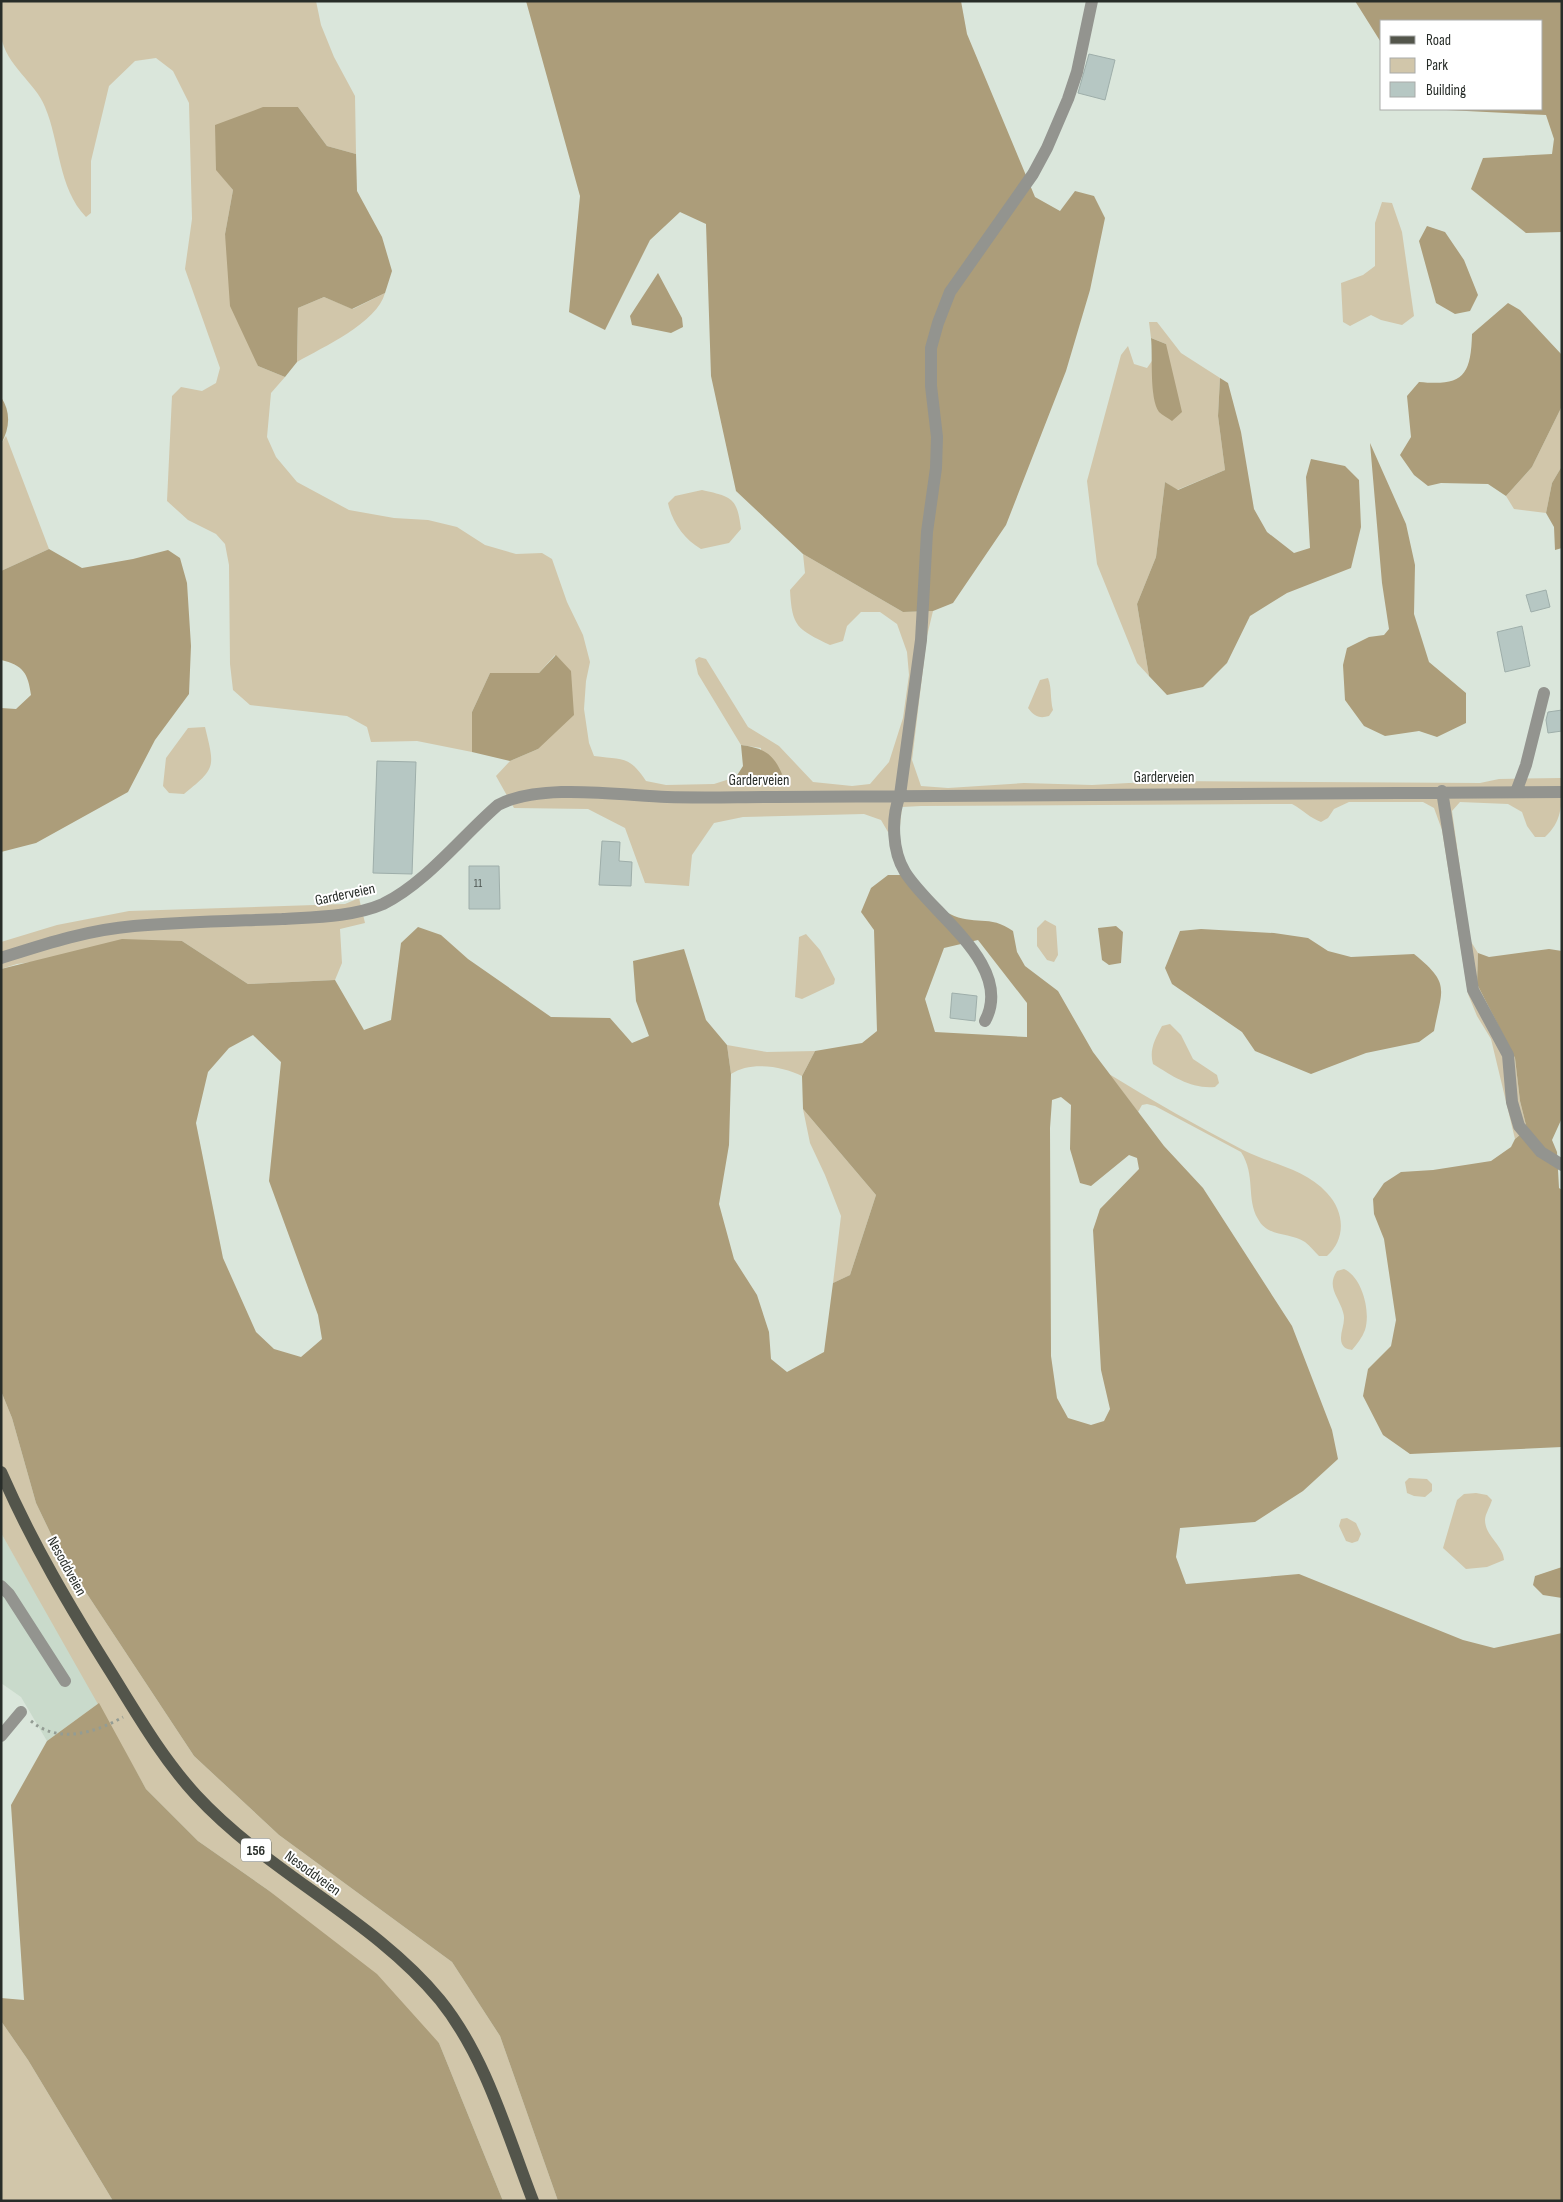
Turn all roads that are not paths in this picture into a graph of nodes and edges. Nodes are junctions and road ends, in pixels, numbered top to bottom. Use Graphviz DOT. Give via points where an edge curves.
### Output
graph roads {
  1 [pos="1092,1"];
  2 [pos="1544,694"];
  3 [pos="1442,791"];
  4 [pos="1516,792"];
  5 [pos="1562,792"];
  6 [pos="900,795"];
  7 [pos="1,958"];
  8 [pos="985,1020"];
  9 [pos="1562,1165"];
  10 [pos="1,1472"];
  11 [pos="1,1586"];
  12 [pos="65,1681"];
  13 [pos="21,1712"];
  14 [pos="1,1736"];
  15 [pos="533,2201"];
  1 -- 6 [label="street" via="1077,72 1047,148 1033,174 950,292 931,348 931,386 938,437 936,468 927,532 921,640"];
  2 -- 4 [label="street"];
  3 -- 4 [label="street, Garderveien"];
  3 -- 6 [label="street, Garderveien"];
  3 -- 9 [label="street" via="1473,990 1508,1055 1512,1102 1518,1126 1541,1152"];
  4 -- 5 [label="street, Garderveien"];
  6 -- 7 [label="street, Garderveien" via="671,797 527,794 498,805 419,879 381,904 353,912 314,917 98,930"];
  6 -- 8 [label="street" via="894,817 897,852 904,871 977,956 991,994 990,1011"];
  10 -- 15 [label="main road, Nesoddveien / 156" via="54,1579 174,1770 234,1833 385,1946 440,2001 471,2049"];
  11 -- 12 [label="street"];
  13 -- 14 [label="street"];
}
